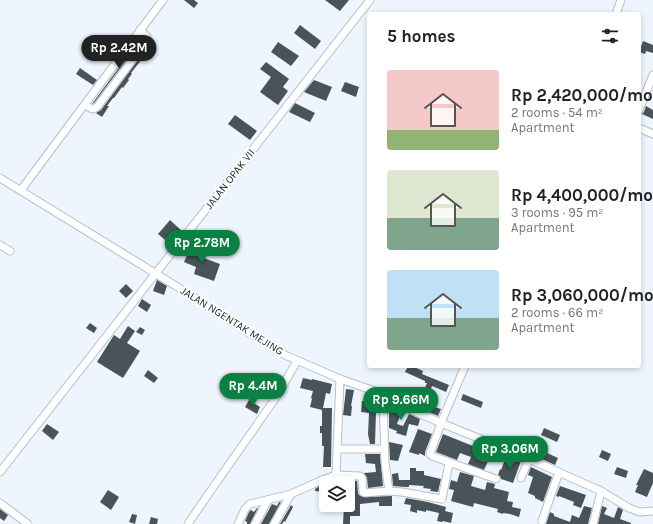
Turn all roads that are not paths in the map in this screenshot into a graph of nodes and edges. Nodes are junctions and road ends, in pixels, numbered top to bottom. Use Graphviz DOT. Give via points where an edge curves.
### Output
graph roads {
  1 [pos="163,0"];
  2 [pos="370,0"];
  3 [pos="621,0"];
  4 [pos="617,12"];
  5 [pos="140,30"];
  6 [pos="653,75"];
  7 [pos="85,104"];
  8 [pos="641,105"];
  9 [pos="641,129"];
  10 [pos="653,134"];
  11 [pos="0,178"];
  12 [pos="21,190"];
  13 [pos="0,245"];
  14 [pos="10,251"];
  15 [pos="156,273"];
  16 [pos="297,360"];
  17 [pos="464,368"];
  18 [pos="340,379"];
  19 [pos="383,394"];
  20 [pos="441,424"];
  21 [pos="338,449"];
  22 [pos="384,449"];
  23 [pos="528,459"];
  24 [pos="449,463"];
  25 [pos="0,472"];
  26 [pos="559,472"];
  27 [pos="336,475"];
  28 [pos="521,478"];
  29 [pos="496,480"];
  30 [pos="390,491"];
  31 [pos="601,491"];
  32 [pos="291,494"];
  33 [pos="268,500"];
  34 [pos="0,503"];
  35 [pos="653,511"];
  36 [pos="542,521"];
  37 [pos="28,524"];
  38 [pos="188,524"];
  39 [pos="238,524"];
  40 [pos="255,524"];
  41 [pos="274,524"];
  42 [pos="593,524"];
  1 -- 5 [label="street"];
  2 -- 15 [label="street, JALAN OPAK VII"];
  3 -- 4 [label="street"];
  5 -- 7 [label="street"];
  5 -- 7 [label="street" via="146,37 146,42 97,107 93,109"];
  6 -- 8 [label="street"];
  7 -- 12 [label="street"];
  9 -- 10 [label="street"];
  11 -- 12 [label="street, JALAN NGENTAK MEJING"];
  12 -- 15 [label="street, JALAN NGENTAK MEJING"];
  13 -- 14 [label="street"];
  15 -- 16 [label="street, JALAN NGENTAK MEJING" via="285,355"];
  15 -- 25 [label="street, JALAN OPAK VII"];
  16 -- 18 [label="street, JALAN NGENTAK MEJING"];
  16 -- 38 [label="street" via="277,396"];
  17 -- 20 [label="street"];
  18 -- 19 [label="street, JALAN NGENTAK MEJING"];
  18 -- 21 [label="street"];
  19 -- 20 [label="street, JALAN NGENTAK MEJING"];
  19 -- 22 [label="street"];
  20 -- 23 [label="street, JALAN NGENTAK MEJING"];
  20 -- 24 [label="street" via="430,454"];
  21 -- 22 [label="street"];
  21 -- 27 [label="street"];
  22 -- 30 [label="street"];
  23 -- 26 [label="street, JALAN NGENTAK MEJING"];
  23 -- 28 [label="street"];
  24 -- 29 [label="street"];
  24 -- 30 [label="street" via="442,499"];
  26 -- 31 [label="street, JALAN NGENTAK MEJING"];
  26 -- 36 [label="street"];
  27 -- 30 [label="street" via="360,476 364,493"];
  27 -- 32 [label="street"];
  31 -- 35 [label="street, JALAN NGENTAK MEJING" via="640,512"];
  31 -- 42 [label="street"];
  32 -- 33 [label="street"];
  32 -- 41 [label="street"];
  33 -- 39 [label="street" via="250,504"];
  33 -- 40 [label="street"];
  34 -- 37 [label="street"];
}
